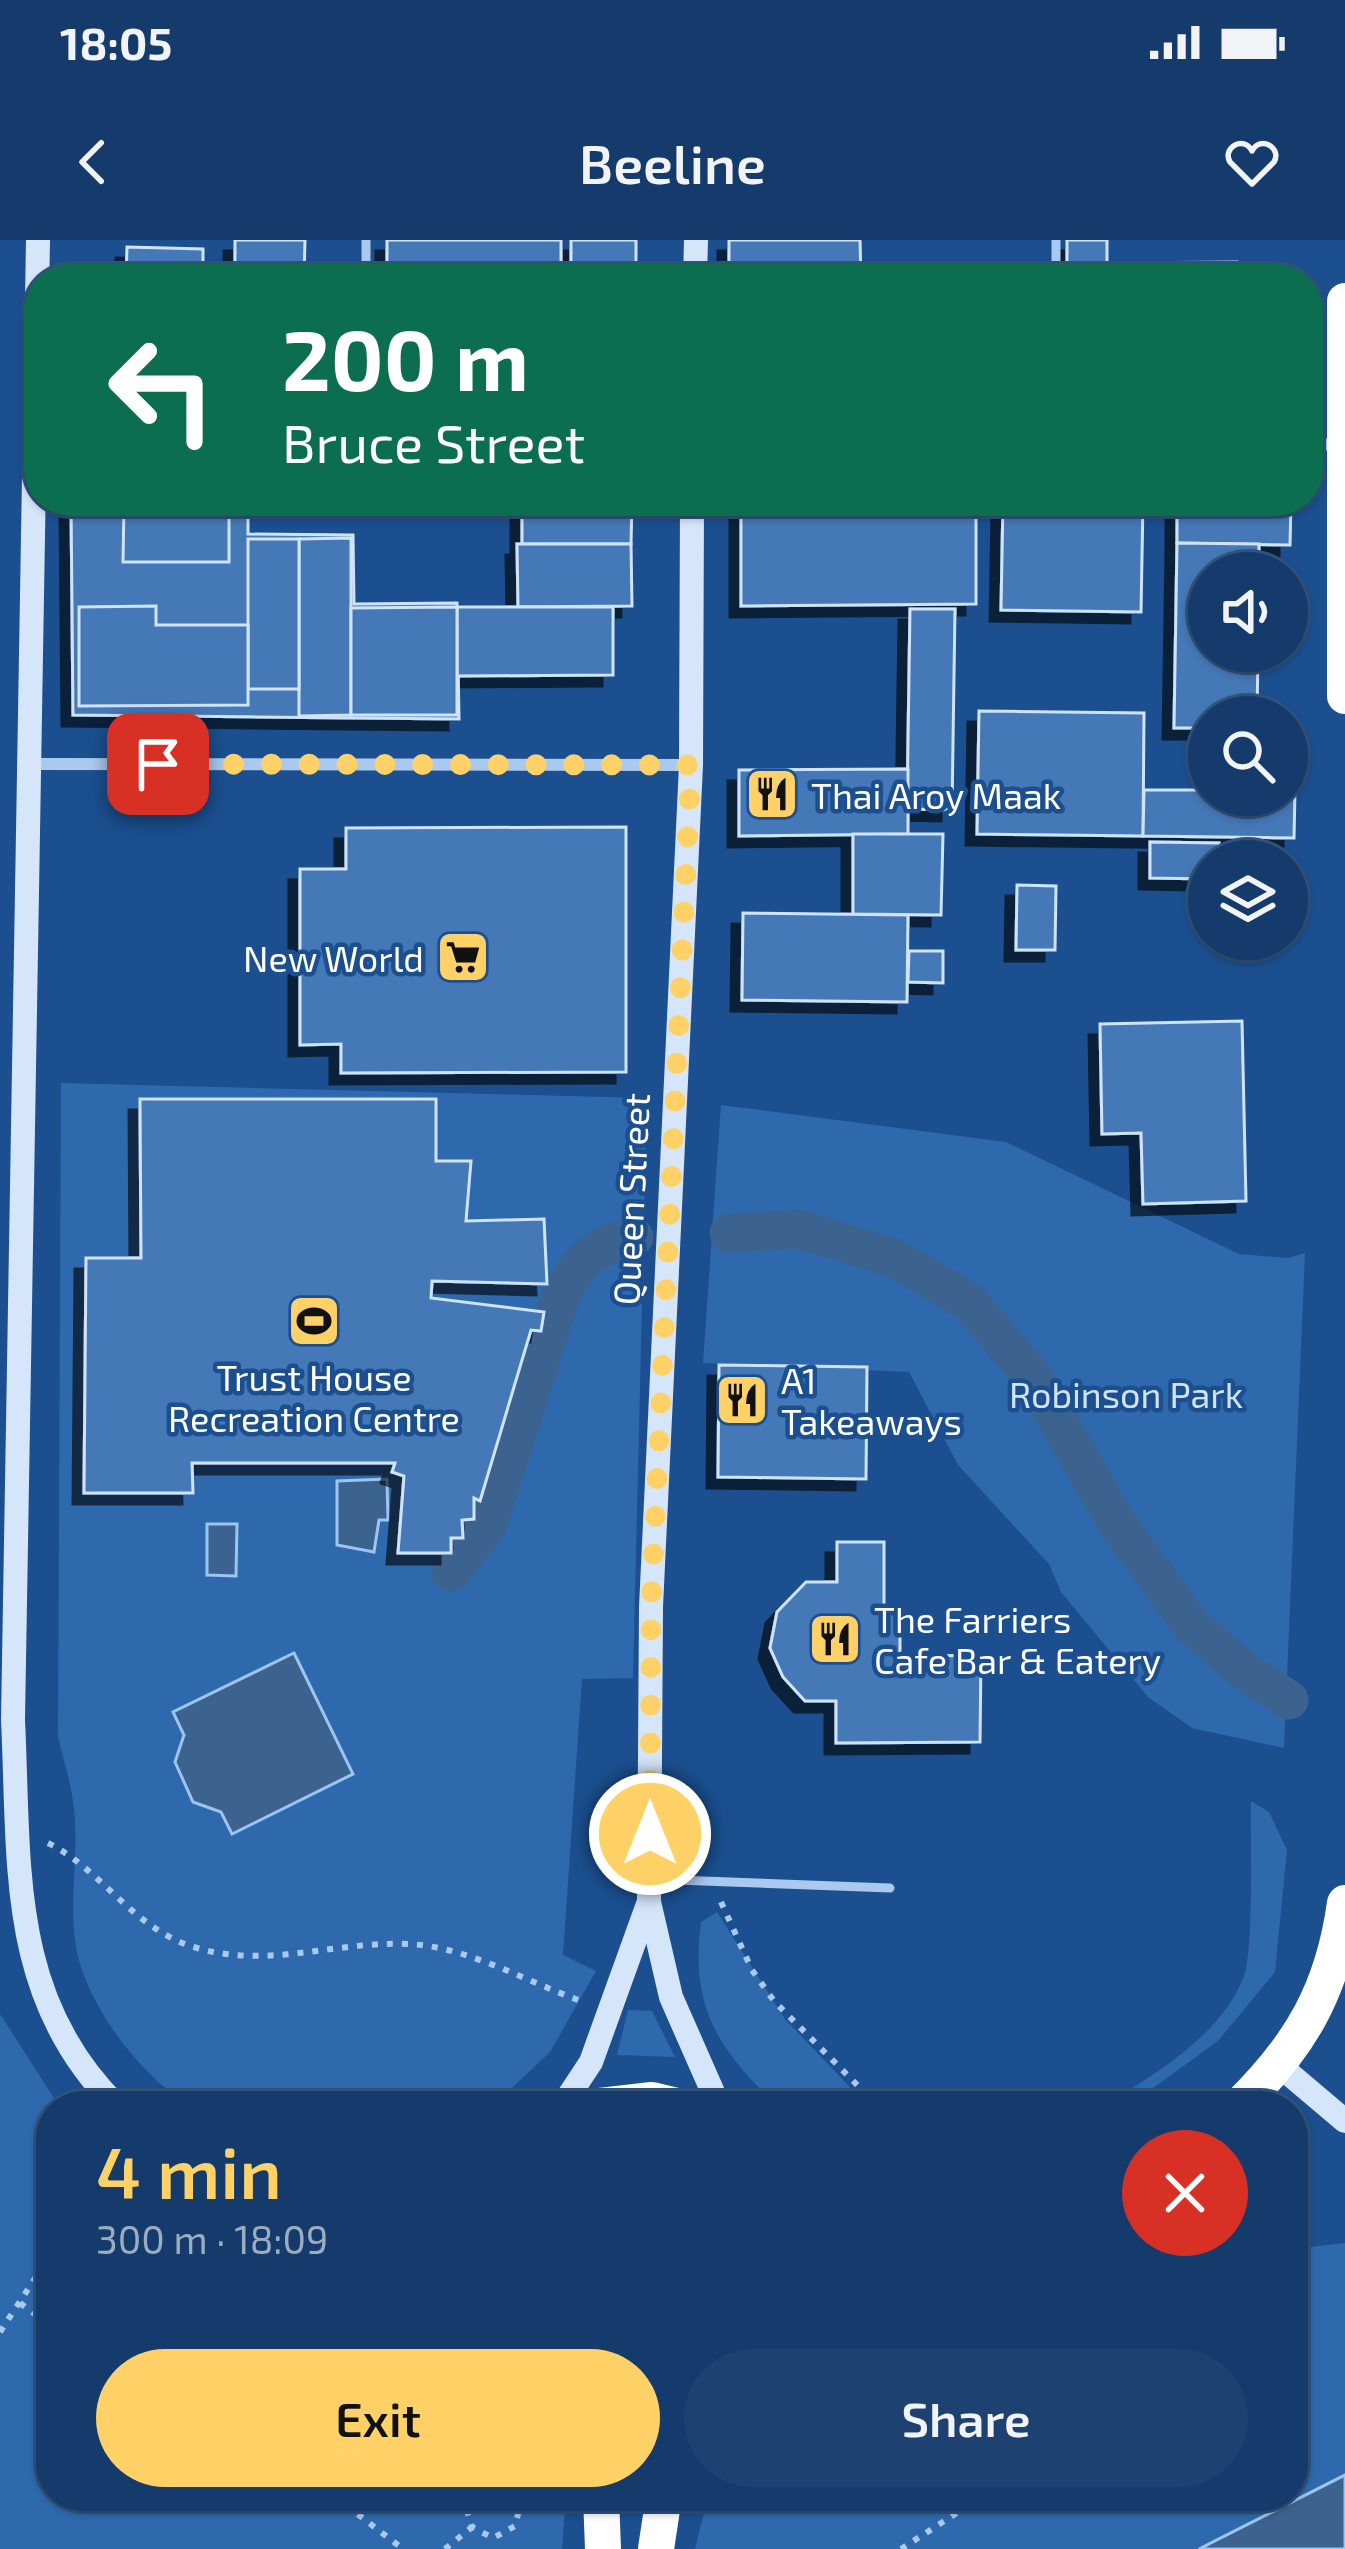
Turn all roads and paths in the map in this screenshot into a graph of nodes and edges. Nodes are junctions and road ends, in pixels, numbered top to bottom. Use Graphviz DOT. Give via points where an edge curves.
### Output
graph roads {
  1 [pos="1345,301"];
  2 [pos="1332,444"];
  3 [pos="37,516"];
  4 [pos="692,516"];
  5 [pos="1345,697"];
  6 [pos="29,764"];
  7 [pos="691,765"];
  8 [pos="7,1722"];
  9 [pos="18,1828"];
  10 [pos="890,1888"];
  11 [pos="649,1891"];
  12 [pos="719,1898"];
  13 [pos="1345,1904"];
  14 [pos="590,2003"];
  15 [pos="1280,2066"];
  16 [pos="105,2091"];
  17 [pos="572,2091"];
  18 [pos="712,2091"];
  19 [pos="863,2091"];
  20 [pos="1254,2091"];
  21 [pos="1345,2121"];
  22 [pos="36,2278"];
  23 [pos="20,2303"];
  24 [pos="36,2315"];
  25 [pos="0,2332"];
  26 [pos="354,2511"];
  27 [pos="467,2511"];
  28 [pos="517,2511"];
  29 [pos="602,2511"];
  30 [pos="662,2511"];
  31 [pos="959,2511"];
  32 [pos="472,2527"];
  33 [pos="404,2549"];
  34 [pos="446,2549"];
  35 [pos="603,2549"];
  36 [pos="656,2549"];
  37 [pos="901,2549"];
  1 -- 2 [label="highway"];
  2 -- 5 [label="highway"];
  3 -- 6 [label="street"];
  4 -- 7 [label="street, Queen Street"];
  6 -- 7 [label="street"];
  6 -- 8 [label="street"];
  7 -- 11 [label="street, Queen Street" via="651,1607"];
  8 -- 9 [label="street"];
  9 -- 14 [label="path" via="66,1852 147,1924 194,1948 260,1959 434,1946"];
  9 -- 16 [label="street" via="37,1985 59,2035"];
  10 -- 11 [label="lane"];
  11 -- 17 [label="street, Queen Street" via="591,2062"];
  11 -- 18 [label="street, Queen Street" via="671,1997"];
  12 -- 19 [label="path" via="774,2001"];
  13 -- 15 [label="highway" via="1338,1958"];
  15 -- 20 [label="highway"];
  15 -- 21 [label="street"];
  22 -- 23 [label="path"];
  23 -- 24 [label="path"];
  23 -- 25 [label="path"];
  26 -- 33 [label="path"];
  27 -- 32 [label="path"];
  28 -- 32 [label="path" via="509,2532 494,2538"];
  29 -- 35 [label="highway"];
  30 -- 36 [label="highway"];
  31 -- 37 [label="path"];
  32 -- 34 [label="path"];
}
